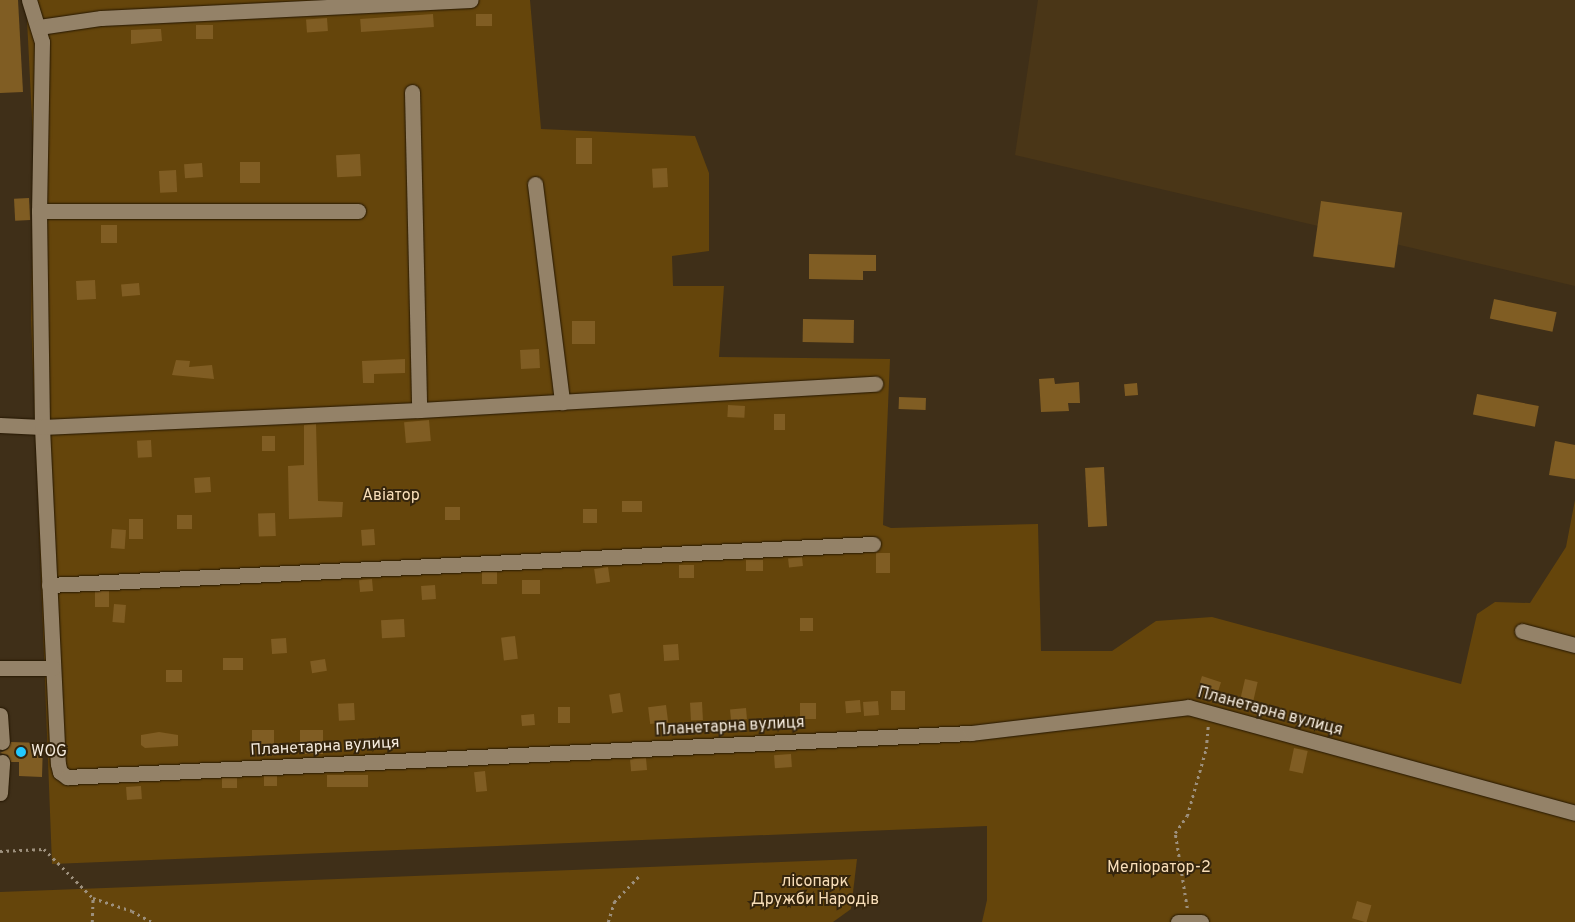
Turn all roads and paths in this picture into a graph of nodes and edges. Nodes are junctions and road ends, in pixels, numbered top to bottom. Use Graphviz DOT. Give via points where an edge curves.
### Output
graph roads {
  1 [pos="29,0"];
  2 [pos="471,0"];
  3 [pos="39,27"];
  4 [pos="412,92"];
  5 [pos="536,184"];
  6 [pos="39,211"];
  7 [pos="358,211"];
  8 [pos="875,384"];
  9 [pos="562,402"];
  10 [pos="420,410"];
  11 [pos="0,425"];
  12 [pos="42,427"];
  13 [pos="872,544"];
  14 [pos="49,585"];
  15 [pos="1522,630"];
  16 [pos="1575,645"];
  17 [pos="0,668"];
  18 [pos="53,668"];
  19 [pos="1215,714"];
  20 [pos="0,715"];
  21 [pos="2,742"];
  22 [pos="2,762"];
  23 [pos="0,793"];
  24 [pos="1575,814"];
  25 [pos="0,851"];
  26 [pos="640,875"];
  27 [pos="92,898"];
  28 [pos="92,922"];
  29 [pos="152,922"];
  30 [pos="608,922"];
  31 [pos="1178,922"];
  32 [pos="1188,922"];
  33 [pos="1201,922"];
  1 -- 3 [label="street, Планетарна вулиця"];
  2 -- 3 [label="street" via="101,18"];
  3 -- 6 [label="street, Планетарна вулиця" via="42,42"];
  4 -- 10 [label="street"];
  5 -- 9 [label="street"];
  6 -- 7 [label="street"];
  6 -- 12 [label="street, Планетарна вулиця"];
  8 -- 9 [label="street"];
  9 -- 10 [label="street"];
  10 -- 12 [label="street"];
  11 -- 12 [label="street"];
  12 -- 14 [label="street, Планетарна вулиця"];
  13 -- 14 [label="street"];
  14 -- 18 [label="street, Планетарна вулиця"];
  15 -- 16 [label="street"];
  17 -- 18 [label="street"];
  18 -- 19 [label="street, Планетарна вулиця" via="58,764 60,772 67,778 971,733 1188,707"];
  19 -- 24 [label="street, Планетарна вулиця"];
  19 -- 32 [label="path" via="1209,720 1206,749 1187,816 1175,833"];
  20 -- 21 [label="street"];
  22 -- 23 [label="street"];
  25 -- 27 [label="path" via="44,849"];
  26 -- 30 [label="path" via="614,902"];
  27 -- 28 [label="path"];
  27 -- 29 [label="path" via="132,911"];
  31 -- 32 [label="street"];
  32 -- 33 [label="street"];
}
